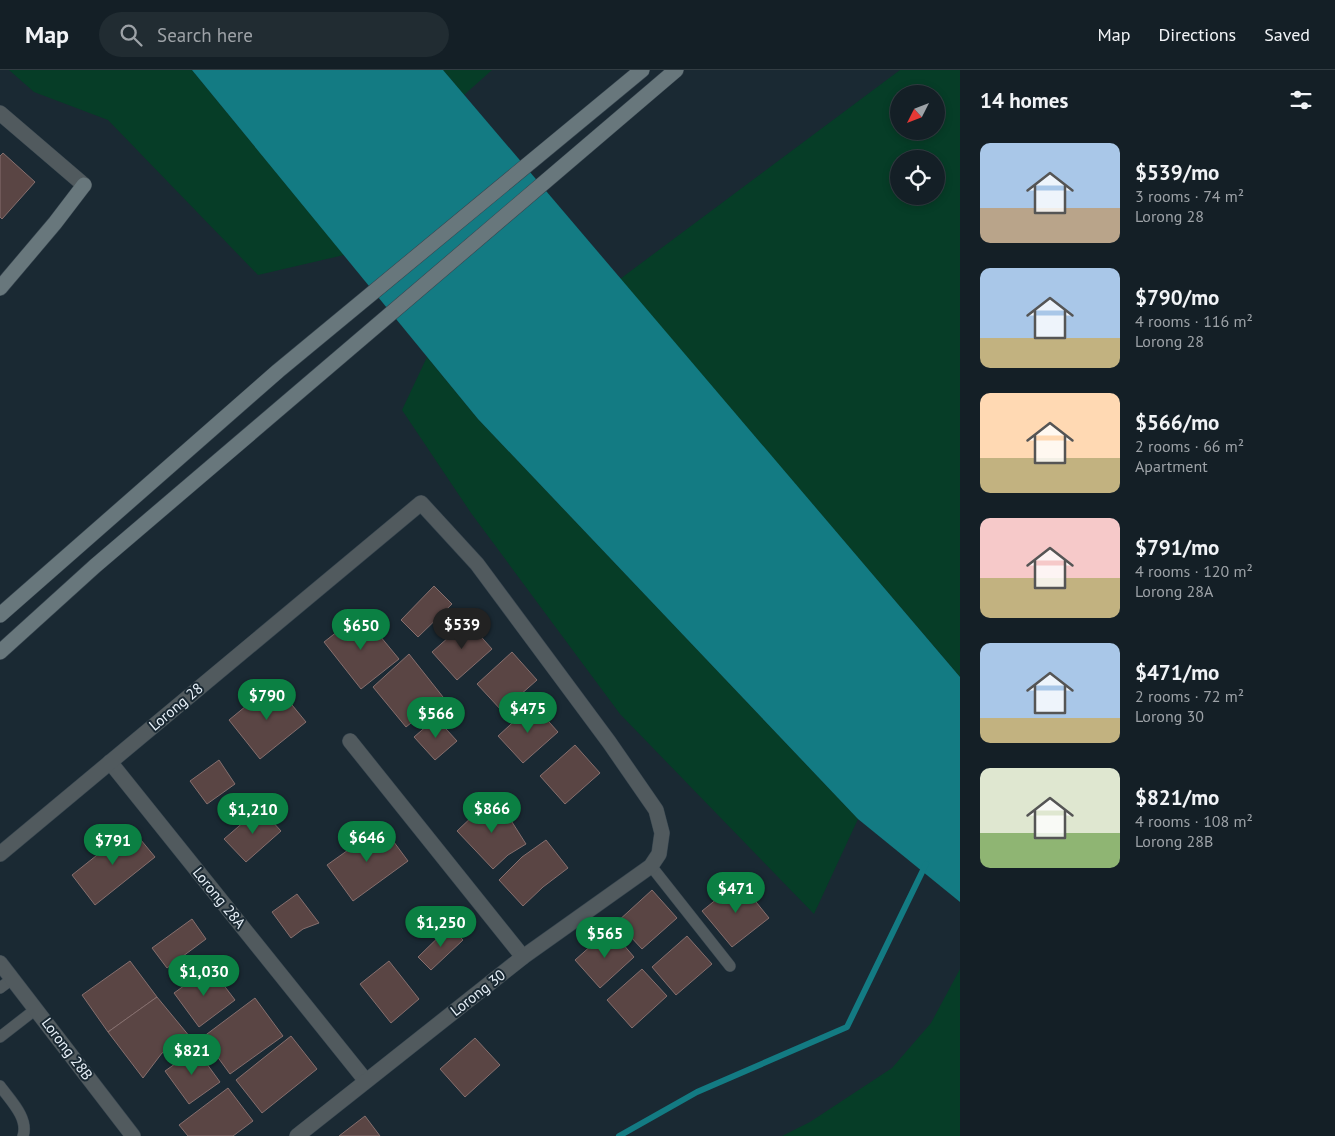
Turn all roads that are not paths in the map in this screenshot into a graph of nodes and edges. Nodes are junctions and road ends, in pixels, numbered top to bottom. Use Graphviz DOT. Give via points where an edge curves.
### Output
graph roads {
  1 [pos="642,70"];
  2 [pos="676,70"];
  3 [pos="0,113"];
  4 [pos="84,185"];
  5 [pos="0,288"];
  6 [pos="0,615"];
  7 [pos="0,652"];
  8 [pos="350,741"];
  9 [pos="110,762"];
  10 [pos="0,854"];
  11 [pos="655,860"];
  12 [pos="523,958"];
  13 [pos="0,963"];
  14 [pos="730,966"];
  15 [pos="6,983"];
  16 [pos="36,1009"];
  17 [pos="0,1037"];
  18 [pos="366,1081"];
  19 [pos="0,1086"];
  20 [pos="23,1136"];
  21 [pos="133,1136"];
  22 [pos="297,1136"];
  1 -- 6 [label="main road" via="278,371"];
  2 -- 7 [label="main road" via="95,566"];
  3 -- 4 [label="street"];
  4 -- 5 [label="main road"];
  8 -- 12 [label="street"];
  9 -- 10 [label="street, Lorong 28"];
  9 -- 11 [label="street, Lorong 28" via="420,503 477,564 656,810 662,833"];
  9 -- 18 [label="street, Lorong 28A"];
  11 -- 12 [label="street, Lorong 30"];
  11 -- 14 [label="lane"];
  12 -- 18 [label="street, Lorong 30"];
  13 -- 15 [label="street, Lorong 28B"];
  15 -- 16 [label="street, Lorong 28B"];
  16 -- 17 [label="lane"];
  16 -- 21 [label="street, Lorong 28B"];
  18 -- 22 [label="street, Lorong 30"];
  19 -- 20 [label="lane" via="25,1124"];
}
